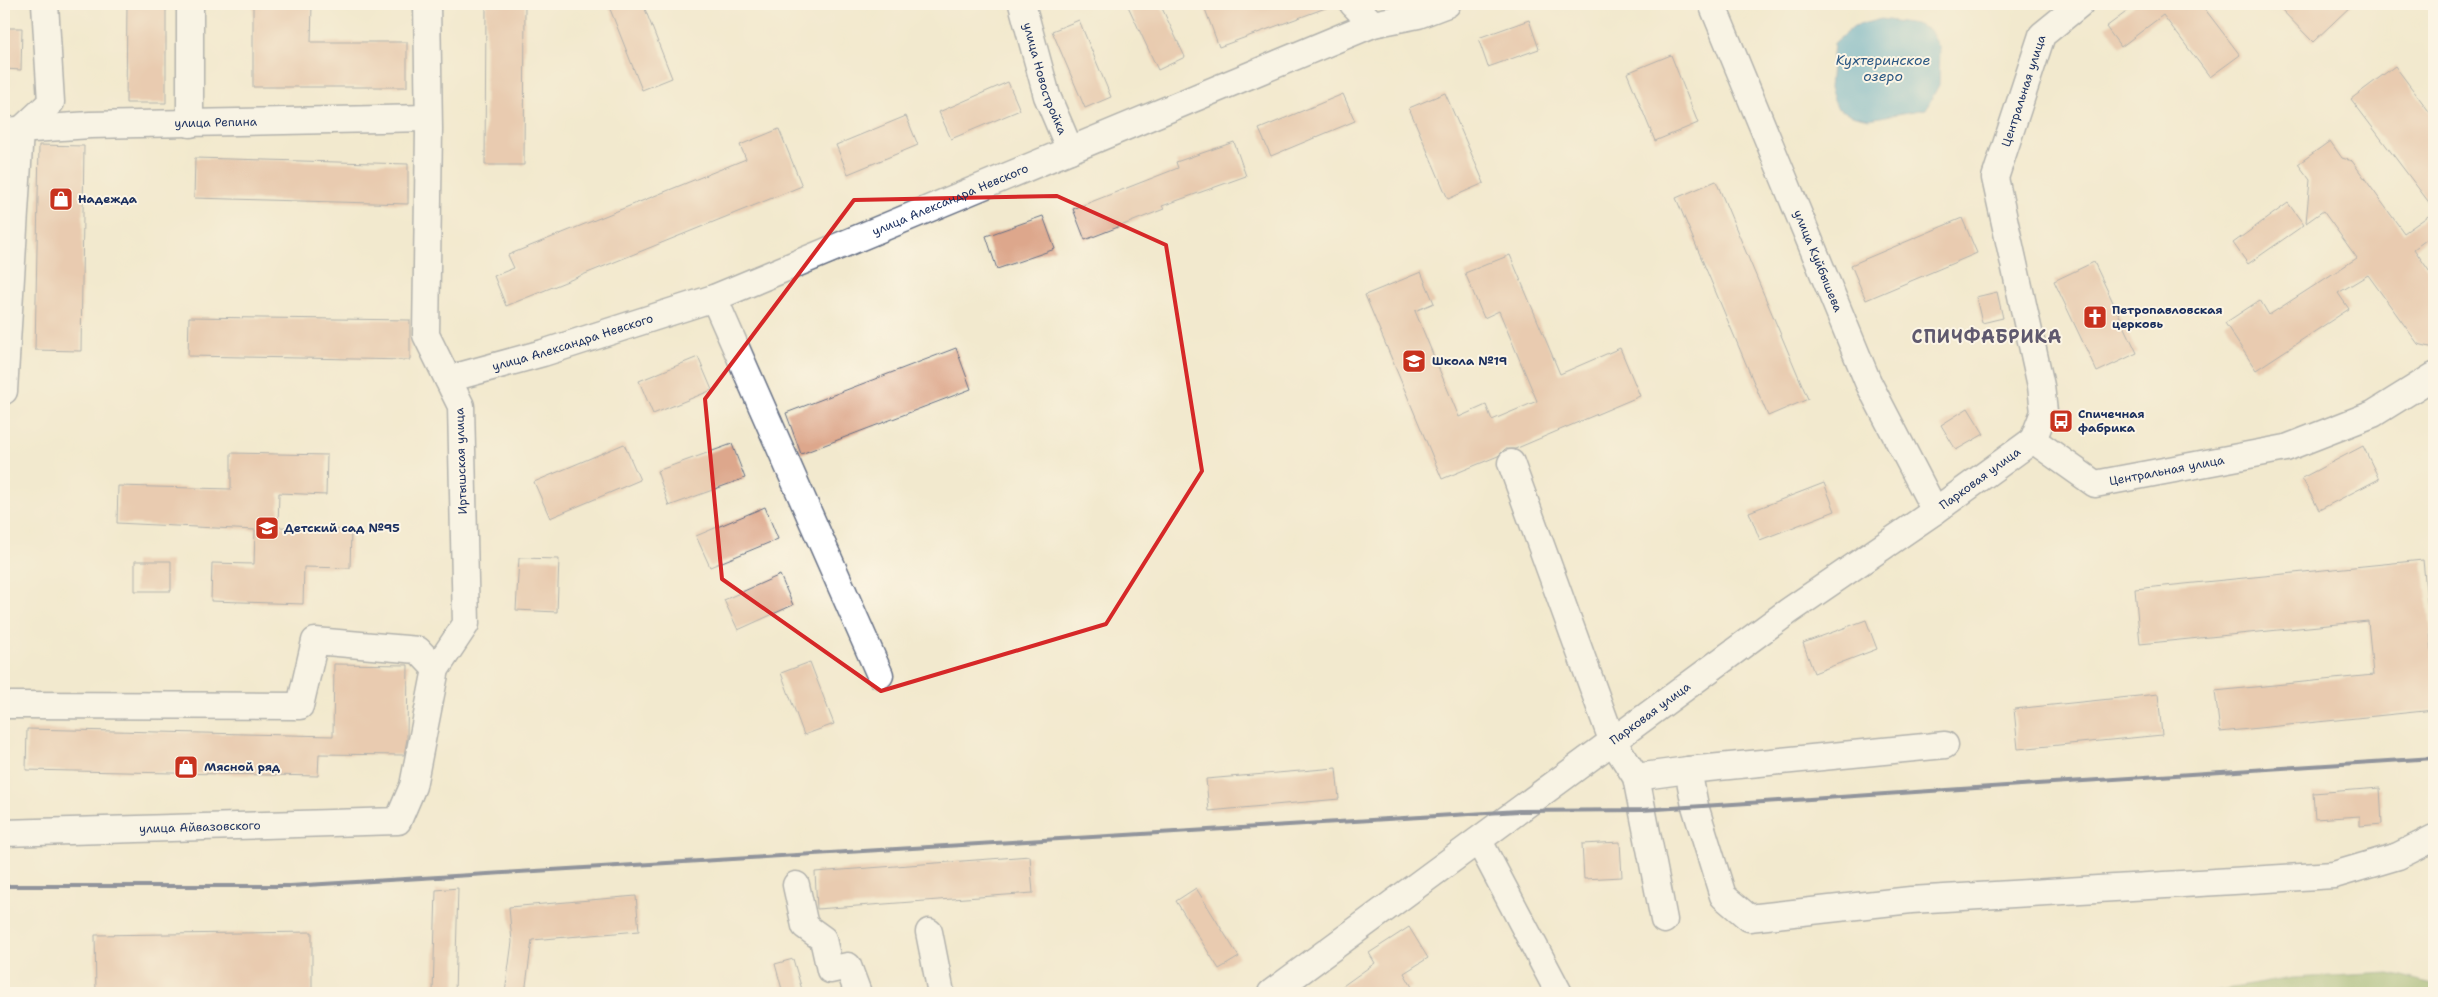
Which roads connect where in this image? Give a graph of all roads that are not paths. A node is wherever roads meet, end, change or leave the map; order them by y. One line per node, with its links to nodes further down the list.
1 (45, 4): 12 (street)
2 (190, 4): 11 (street)
3 (427, 4): 10 (street, Иртышская улица)
4 (1022, 4): 13 (street, улица Новостройка)
5 (1352, 4): 9 (street)
6 (1447, 4): 9 (street, улица Александра Невского)
7 (1712, 4): 20 (street, улица Куйбышева)
8 (2080, 4): 18 (street, Центральная улица)
9 (1373, 24): 13 (street, улица Александра Невского)
10 (428, 118): 11 (street, улица Репина); 16 (street, Иртышская улица)
11 (190, 124): 12 (street, улица Репина)
12 (12, 131): 17 (street)
13 (1070, 150): 14 (street, улица Александра Невского)
14 (714, 298): 16 (street, улица Александра Невского); 22 (street)
15 (2434, 376): 18 (street, Центральная улица)
16 (448, 379): 21 (street, Иртышская улица)
17 (4, 391)
18 (2033, 440): 20 (street, Парковая улица)
19 (1511, 463): 24 (street)
20 (1936, 511): 24 (street, Парковая улица)
21 (436, 668): 23 (street); 28 (street, Иртышская улица)
22 (880, 675)
23 (4, 705)
24 (1612, 740): 27 (street); 31 (street, Парковая улица)
25 (1945, 745): 26 (street)
26 (1688, 770): 27 (street); 30 (street)
27 (1636, 777): 33 (street)
28 (398, 822): 29 (street, улица Айвазовского)
29 (4, 833)
30 (2434, 838)
31 (1479, 841): 37 (street, Парковая улица); 38 (street)
32 (796, 885): 35 (street)
33 (1664, 920)
34 (929, 932): 36 (street)
35 (858, 993)
36 (940, 993)
37 (1271, 993)
38 (1558, 993)

